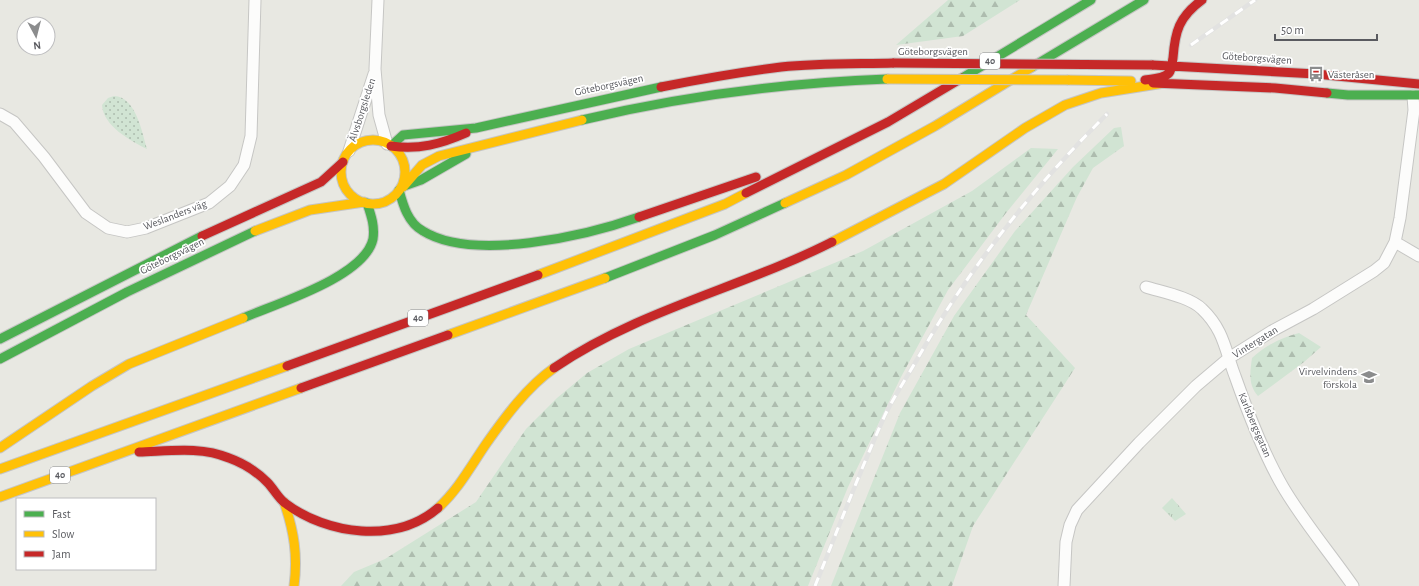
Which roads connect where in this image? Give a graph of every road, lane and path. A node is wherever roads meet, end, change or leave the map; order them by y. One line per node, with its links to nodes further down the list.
1 (255, 0): 12 (street, Weslanders väg)
2 (378, 0): 7 (street, Älvsborgsleden)
3 (1091, 0): 17 (main road, 40)
4 (1144, 0): 28 (main road, 40)
5 (1202, 0): 6 (main road)
6 (1172, 66): 8 (main road); 10 (main road, Göteborgsvägen); 13 (main road, Göteborgsvägen, bridge)
7 (375, 69): 14 (street, Älvsborgsleden); 16 (street, Älvsborgsleden)
8 (1135, 81): 9 (main road, Göteborgsvägen); 15 (main road, Göteborgsvägen, bridge)
9 (1164, 83): 11 (main road, Göteborgsvägen); 31 (main road)
10 (1419, 84)
11 (1416, 96): 21 (street, Vintergatan)
12 (0, 114)
13 (476, 128): 14 (main road, Göteborgsvägen); 14 (main road, Göteborgsvägen)
14 (389, 145): 16 (main road, Göteborgsvägen); 19 (main road)
15 (480, 145): 19 (main road, Göteborgsvägen); 19 (main road, Göteborgsvägen)
16 (348, 151): 18 (main road, Göteborgsvägen)
17 (830, 152): 19 (main road); 29 (main road, 40)
18 (343, 162): 20 (main road, Göteborgsvägen); 24 (main road, Göteborgsvägen)
19 (401, 188): 20 (main road, Göteborgsvägen)
20 (365, 203): 26 (main road, Göteborgsvägen); 27 (main road)
21 (1395, 242): 22 (street); 25 (street, Vintergatan)
22 (1419, 256)
23 (1146, 287): 25 (street, Karlsbergsgatan)
24 (0, 338)
25 (1229, 358): 33 (street, Vintergatan); 34 (street, Karlsbergsgatan)
26 (0, 359)
27 (0, 448)
28 (119, 453): 30 (main road, 40); 31 (main road)
29 (0, 469)
30 (0, 497)
31 (284, 502): 32 (main road)
32 (294, 586)
33 (1064, 586)
34 (1353, 586)

